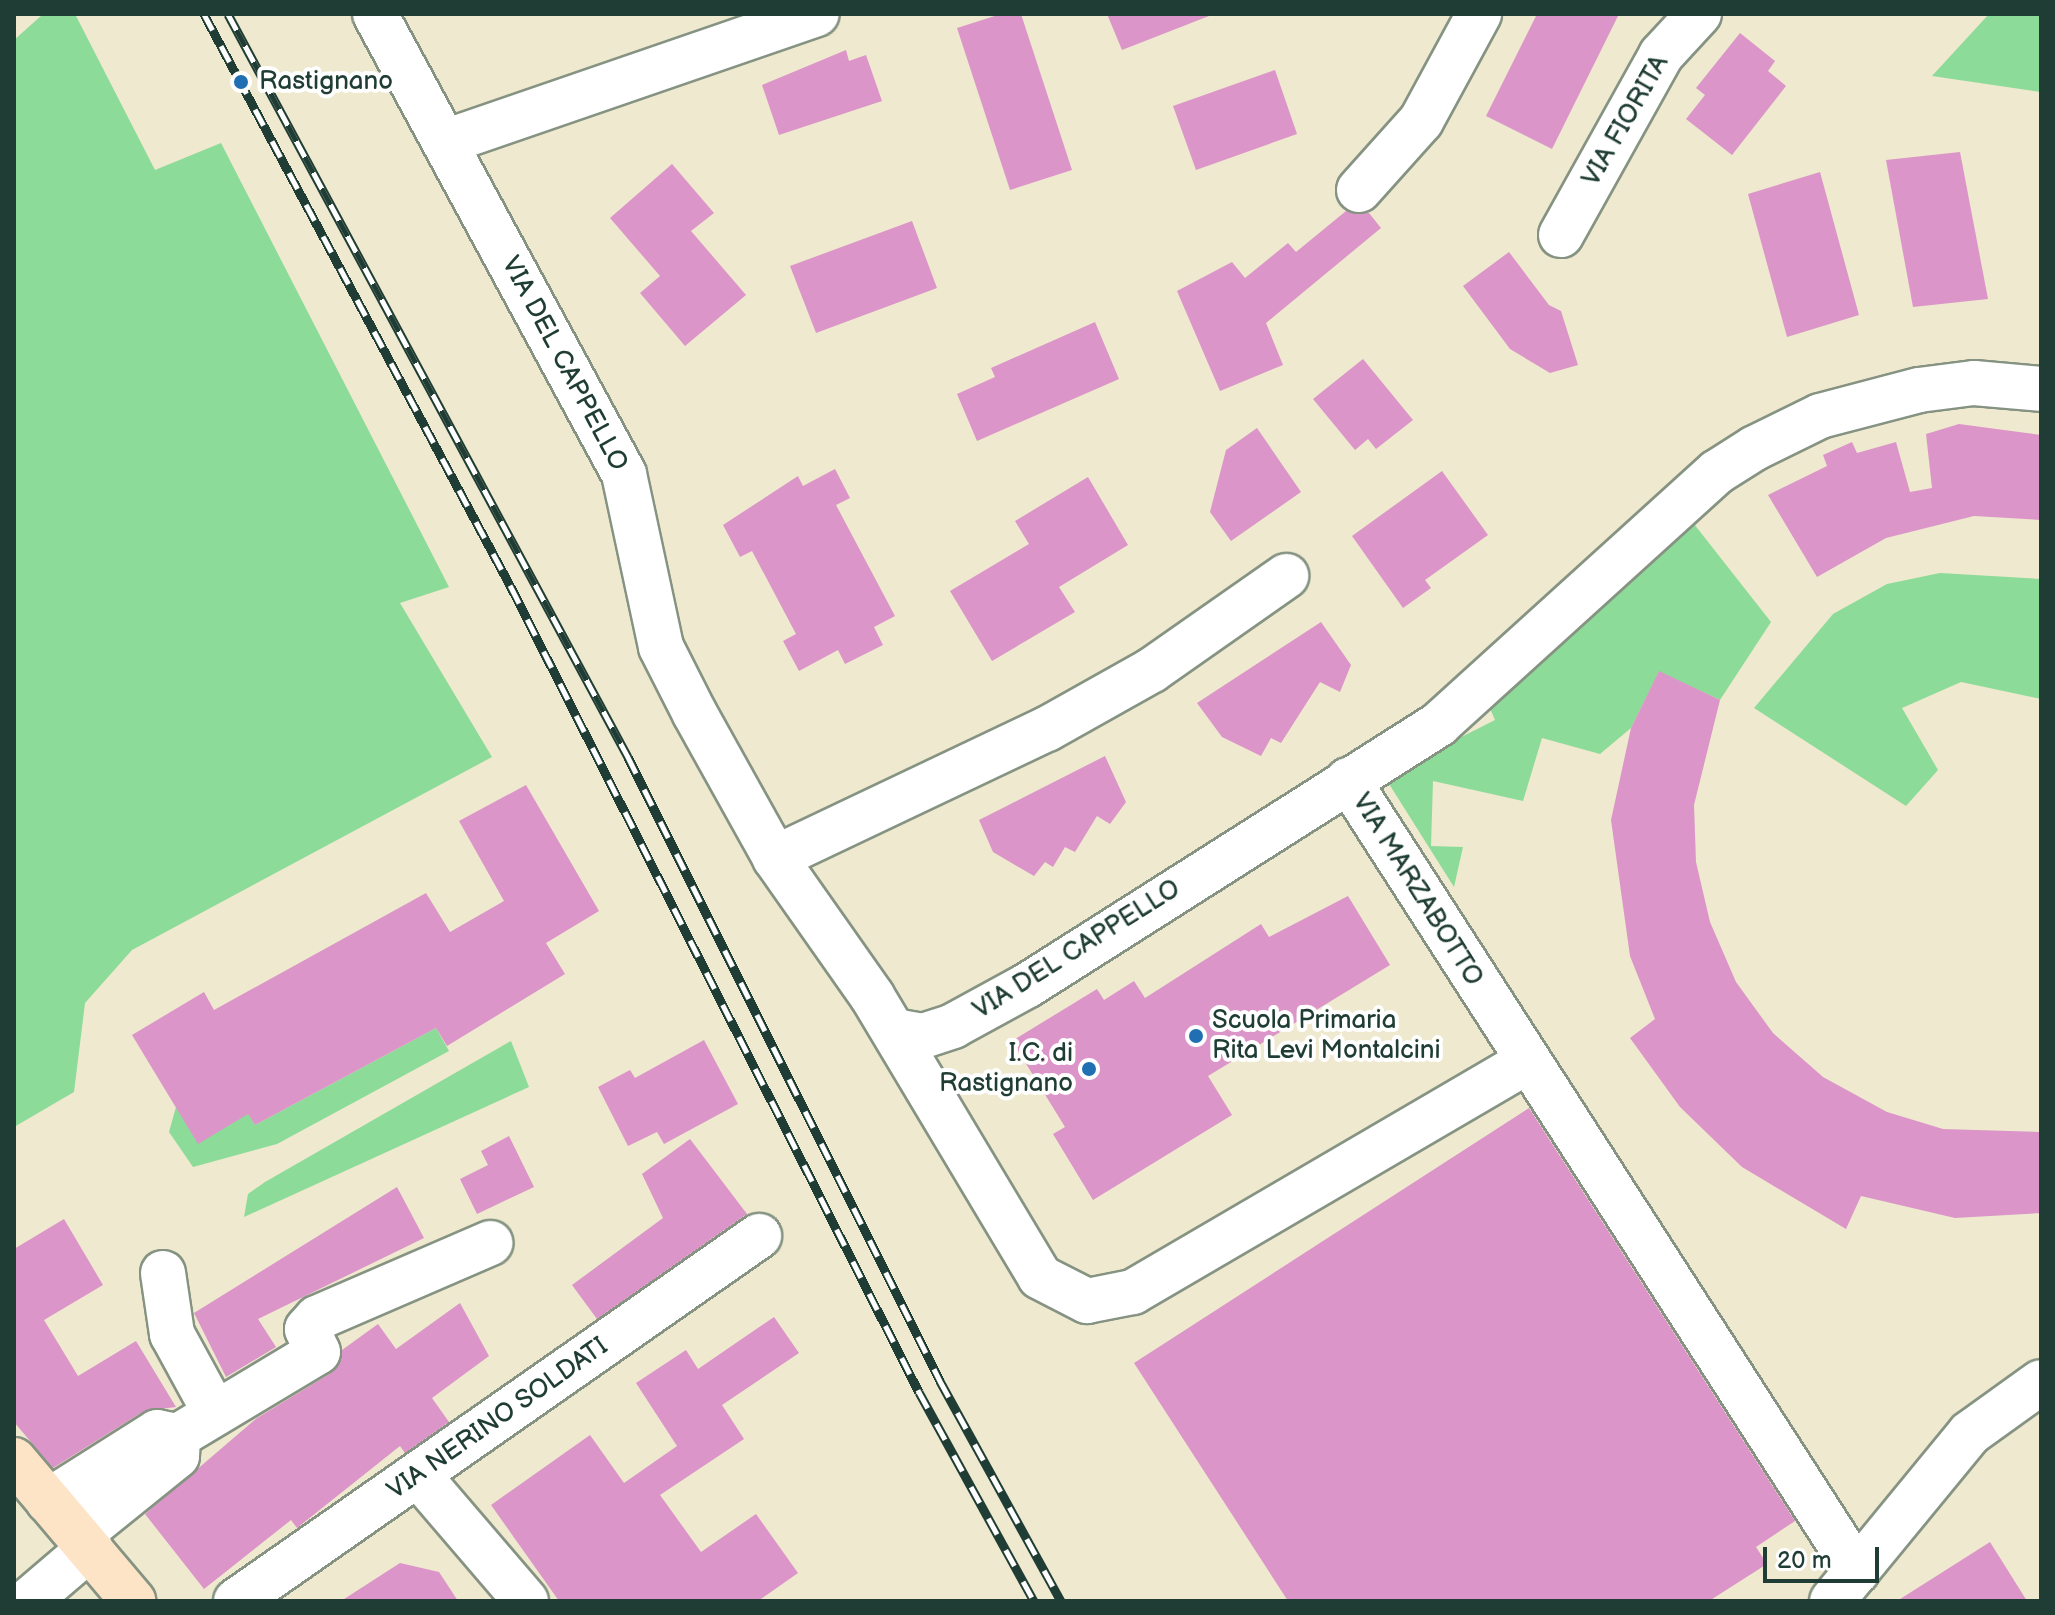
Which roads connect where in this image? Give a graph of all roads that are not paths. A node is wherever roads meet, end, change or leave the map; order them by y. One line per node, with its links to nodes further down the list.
1 (375, 14): 7 (street, VIA DEL CAPPELLO)
2 (817, 14): 7 (street)
3 (1479, 14): 8 (street)
4 (1678, 14): 6 (street)
5 (1699, 14): 6 (street, VIA FIORITA)
6 (1661, 55): 9 (street, VIA FIORITA)
7 (445, 142): 13 (street, VIA DEL CAPPELLO)
8 (1359, 190)
9 (1561, 235)
10 (2041, 389): 12 (street, VIA MARZABOTTO)
11 (1286, 576): 13 (street)
12 (1348, 780): 14 (street, VIA DEL CAPPELLO); 15 (street, VIA MARZABOTTO)
13 (775, 858): 14 (street, VIA DEL CAPPELLO)
14 (894, 1031): 15 (street)
15 (1527, 1062): 26 (street, VIA MARZABOTTO)
16 (759, 1236): 23 (street, VIA NERINO SOLDATI)
17 (490, 1243): 20 (street)
18 (163, 1273): 20 (street)
19 (2041, 1382): 26 (street, VIA MARZABOTTO)
20 (215, 1413): 21 (street)
21 (178, 1436): 24 (street); 25 (street)
22 (14, 1460): 24 (main road)
23 (418, 1475): 29 (street, VIA NERINO SOLDATI); 30 (street)
24 (48, 1501): 25 (main road)
25 (84, 1542): 27 (street); 28 (main road)
26 (1845, 1586)
27 (28, 1601)
28 (133, 1601)
29 (236, 1601)
30 (526, 1601)

